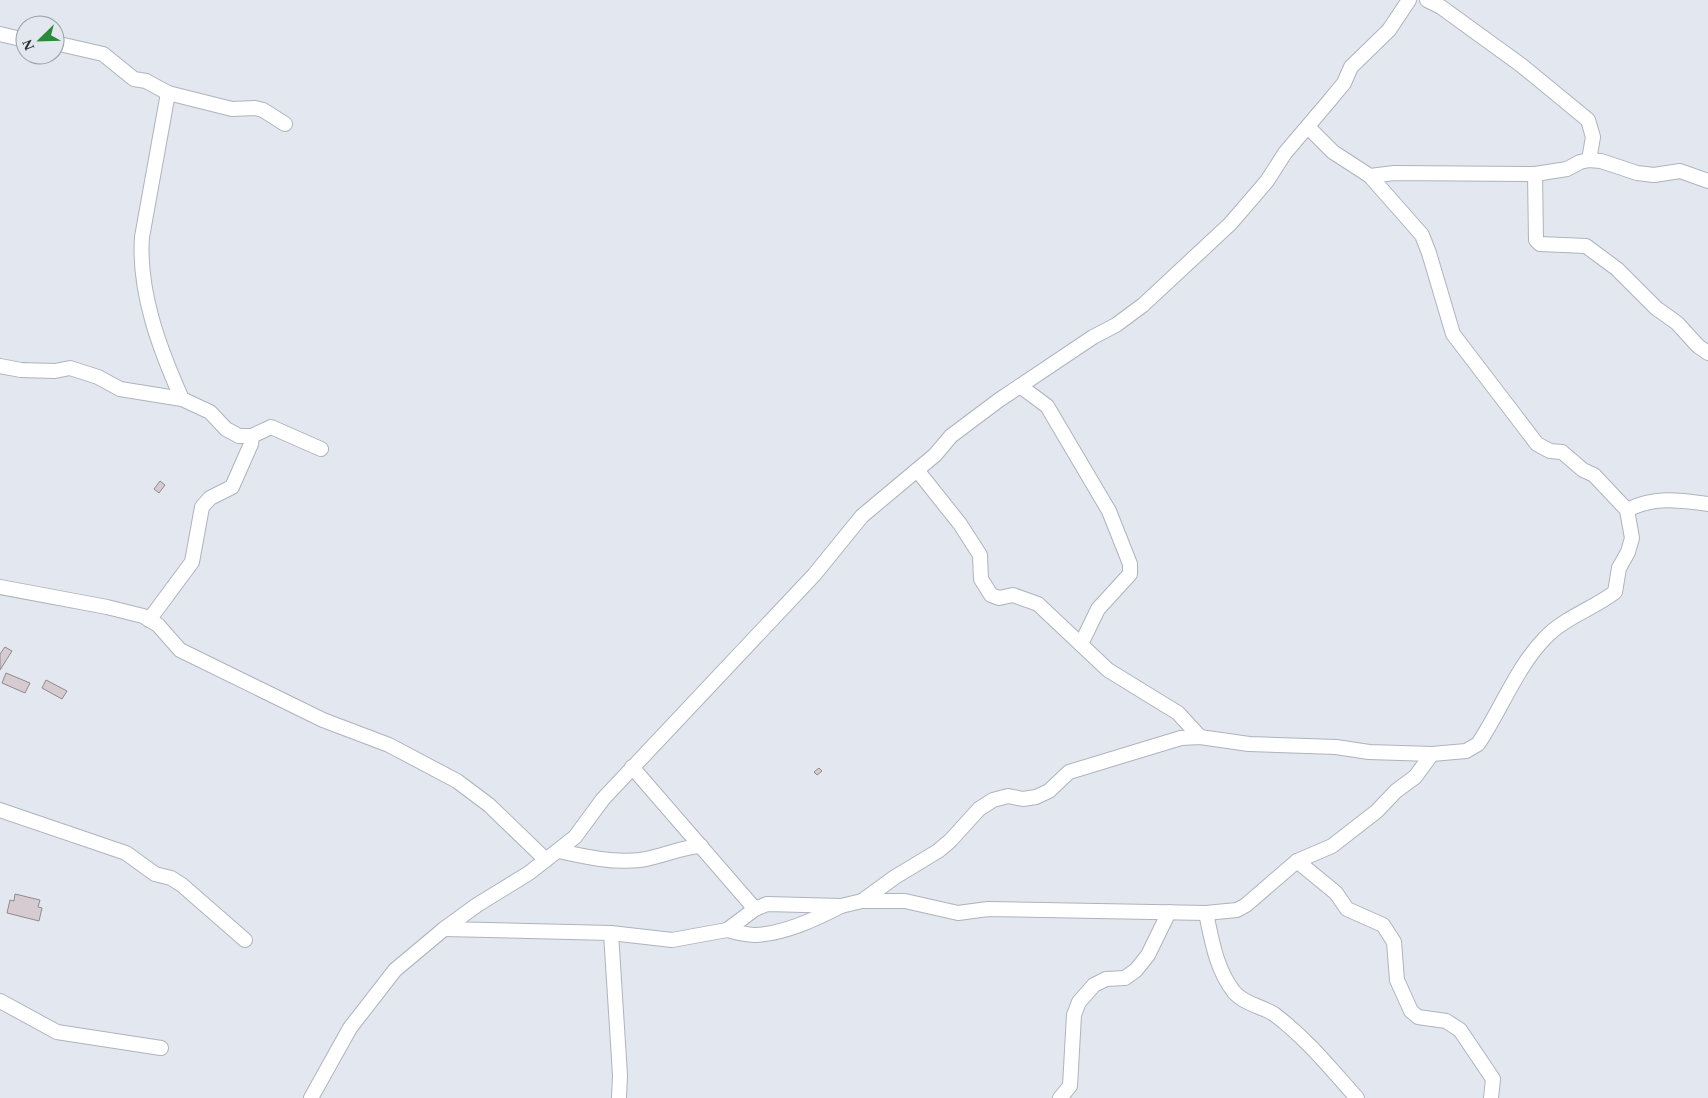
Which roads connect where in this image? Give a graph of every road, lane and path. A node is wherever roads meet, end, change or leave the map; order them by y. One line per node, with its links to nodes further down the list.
1 (1410, 0): 8 (street)
2 (1427, 0): 9 (street)
3 (0, 34): 4 (street)
4 (15, 38)
5 (65, 45): 6 (street)
6 (168, 93): 7 (street); 15 (street)
7 (285, 124)
8 (1308, 127): 11 (street); 16 (street)
9 (1590, 160): 10 (street); 12 (street)
10 (1535, 174): 11 (street); 13 (street)
11 (1370, 176): 23 (street)
12 (1708, 181)
13 (1708, 353)
14 (0, 366): 17 (street)
15 (172, 375): 17 (street); 18 (street)
16 (1020, 386): 21 (street); 26 (street)
17 (156, 394): 18 (street)
18 (182, 399): 19 (street)
19 (252, 436): 20 (street); 25 (street)
20 (321, 449)
21 (917, 470): 26 (street); 29 (street)
22 (1708, 504): 23 (street)
23 (1628, 510): 28 (street)
24 (0, 586): 25 (street)
25 (149, 620): 33 (street)
26 (1081, 644): 27 (street)
27 (1200, 737): 28 (street); 35 (street)
28 (1432, 754): 34 (street)
29 (632, 767): 31 (street); 32 (street)
30 (0, 810): 43 (street)
31 (701, 846): 32 (street); 37 (street)
32 (559, 851): 33 (street)
33 (546, 860): 40 (street)
34 (1297, 861): 39 (street); 50 (street)
35 (862, 901): 36 (street); 38 (street)
36 (841, 906): 37 (street); 41 (street)
37 (755, 909): 41 (street)
38 (1169, 912): 39 (street); 48 (street)
39 (1206, 913): 49 (street)
40 (444, 929): 42 (street); 46 (street)
41 (727, 930): 42 (street)
42 (612, 934): 47 (street)
43 (245, 940)
44 (0, 1001): 45 (street)
45 (161, 1048)
46 (311, 1098)
47 (619, 1098)
48 (1060, 1098)
49 (1357, 1098)
50 (1491, 1098)

